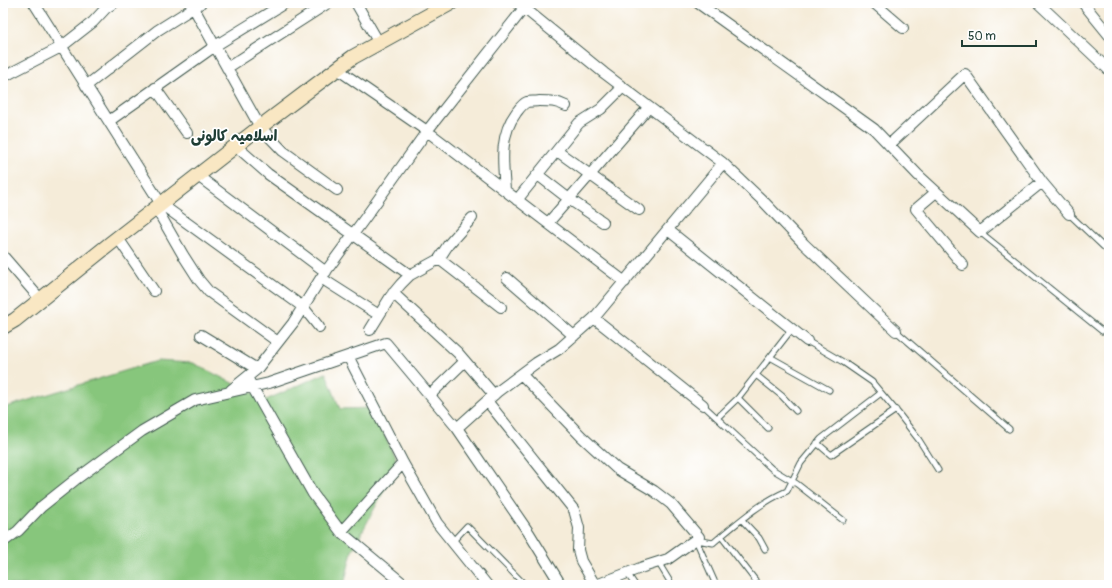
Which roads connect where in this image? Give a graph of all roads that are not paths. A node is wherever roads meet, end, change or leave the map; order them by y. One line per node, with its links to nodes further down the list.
1 (34, 3): 17 (street)
2 (114, 3): 17 (street)
3 (285, 3): 18 (street)
4 (328, 3): 19 (street)
5 (356, 3): 16 (street)
6 (451, 3): 13 (street)
7 (698, 3): 32 (street)
8 (874, 3): 14 (street)
9 (1038, 3): 21 (street)
10 (195, 4): 18 (street); 23 (street)
11 (521, 5): 25 (street); 30 (street)
12 (1088, 5): 15 (street)
13 (436, 7): 16 (street)
14 (903, 28)
15 (1109, 34)
16 (379, 43): 20 (street)
17 (61, 46): 22 (street); 23 (street)
18 (215, 46): 19 (street); 24 (street)
19 (227, 68): 29 (street)
20 (337, 69): 29 (street); 30 (street)
21 (1109, 70)
22 (3, 77)
23 (86, 86): 28 (street)
24 (155, 88): 28 (street); 31 (street)
25 (623, 88): 27 (street); 34 (street)
26 (566, 106): 41 (street)
27 (649, 107): 35 (street); 37 (street)
28 (109, 121): 45 (street)
29 (260, 127): 33 (street); 40 (street)
30 (427, 131): 41 (street); 53 (street)
31 (187, 133)
32 (889, 145): 39 (street); 42 (street)
33 (236, 146): 38 (street); 53 (street)
34 (557, 151): 36 (street); 37 (street)
35 (723, 163): 51 (street); 74 (street)
36 (538, 174): 43 (street); 44 (street)
37 (590, 174): 43 (street); 46 (street)
38 (198, 176): 45 (street); 59 (street)
39 (1042, 182): 47 (street); 52 (street)
40 (337, 190)
41 (504, 190): 44 (street)
42 (936, 192): 52 (street); 58 (street)
43 (569, 199): 49 (street); 50 (street)
44 (517, 200): 50 (street)
45 (158, 206): 54 (street); 66 (street); 79 (street)
46 (639, 210)
47 (1069, 214): 55 (lane)
48 (472, 218): 57 (street)
49 (603, 222)
50 (548, 223): 62 (street)
51 (668, 230): 62 (street); 72 (street)
52 (980, 232): 75 (lane)
53 (354, 234): 59 (street); 60 (street)
54 (118, 238): 63 (street); 65 (street)
55 (1109, 252)
56 (3, 256): 65 (street)
57 (438, 259): 60 (street); 67 (street)
58 (963, 265)
59 (323, 275): 66 (street); 68 (street)
60 (410, 275): 64 (street)
61 (507, 278): 77 (street)
62 (625, 282): 69 (street)
63 (154, 291)
64 (393, 293): 68 (street); 82 (street)
65 (41, 300): 70 (street)
66 (303, 307): 71 (street); 79 (street)
67 (501, 307)
68 (379, 315): 73 (street)
69 (594, 318): 77 (street); 94 (street)
70 (3, 327)
71 (319, 327)
72 (792, 329): 78 (street); 81 (lane)
73 (370, 330)
74 (896, 331): 100 (lane)
75 (1102, 331)
76 (201, 335): 83 (street)
77 (574, 336): 84 (street)
78 (807, 341): 90 (lane)
79 (278, 342): 83 (street)
80 (348, 356): 87 (street); 91 (street); 102 (street)
81 (770, 357): 85 (lane); 88 (lane)
82 (465, 361): 91 (street); 92 (street)
83 (257, 369): 86 (street)
84 (521, 374): 92 (street); 109 (street)
85 (756, 375): 93 (lane); 96 (lane)
86 (247, 377): 87 (street); 89 (street)
87 (253, 387): 89 (street); 107 (street)
88 (829, 390)
89 (229, 392): 110 (street)
90 (881, 393): 95 (lane); 101 (lane)
91 (430, 396): 98 (street)
92 (490, 398): 98 (street); 121 (street)
93 (738, 398): 97 (lane); 99 (lane)
94 (703, 405): 97 (lane)
95 (896, 410): 101 (lane); 103 (lane)
96 (796, 411)
97 (717, 418): 104 (lane)
98 (457, 428): 120 (street)
99 (768, 428)
100 (1009, 429)
101 (817, 443): 104 (lane)
102 (403, 463): 107 (street); 111 (street)
103 (938, 470)
104 (792, 481): 105 (lane); 106 (lane)
105 (742, 520): 108 (lane); 112 (lane)
106 (843, 520)
107 (341, 532): 116 (street)
108 (721, 536): 109 (lane); 115 (lane)
109 (696, 540): 113 (street); 124 (lane)
110 (3, 542)
111 (452, 542): 118 (street); 119 (lane)
112 (765, 549)
113 (658, 562): 114 (street); 123 (lane)
114 (627, 573): 121 (street); 122 (lane)
115 (755, 580)
116 (394, 581): 117 (street)
117 (406, 585)
118 (487, 585)
119 (525, 585)
120 (561, 585)
121 (598, 585)
122 (635, 585)
123 (672, 585)
124 (716, 585)

